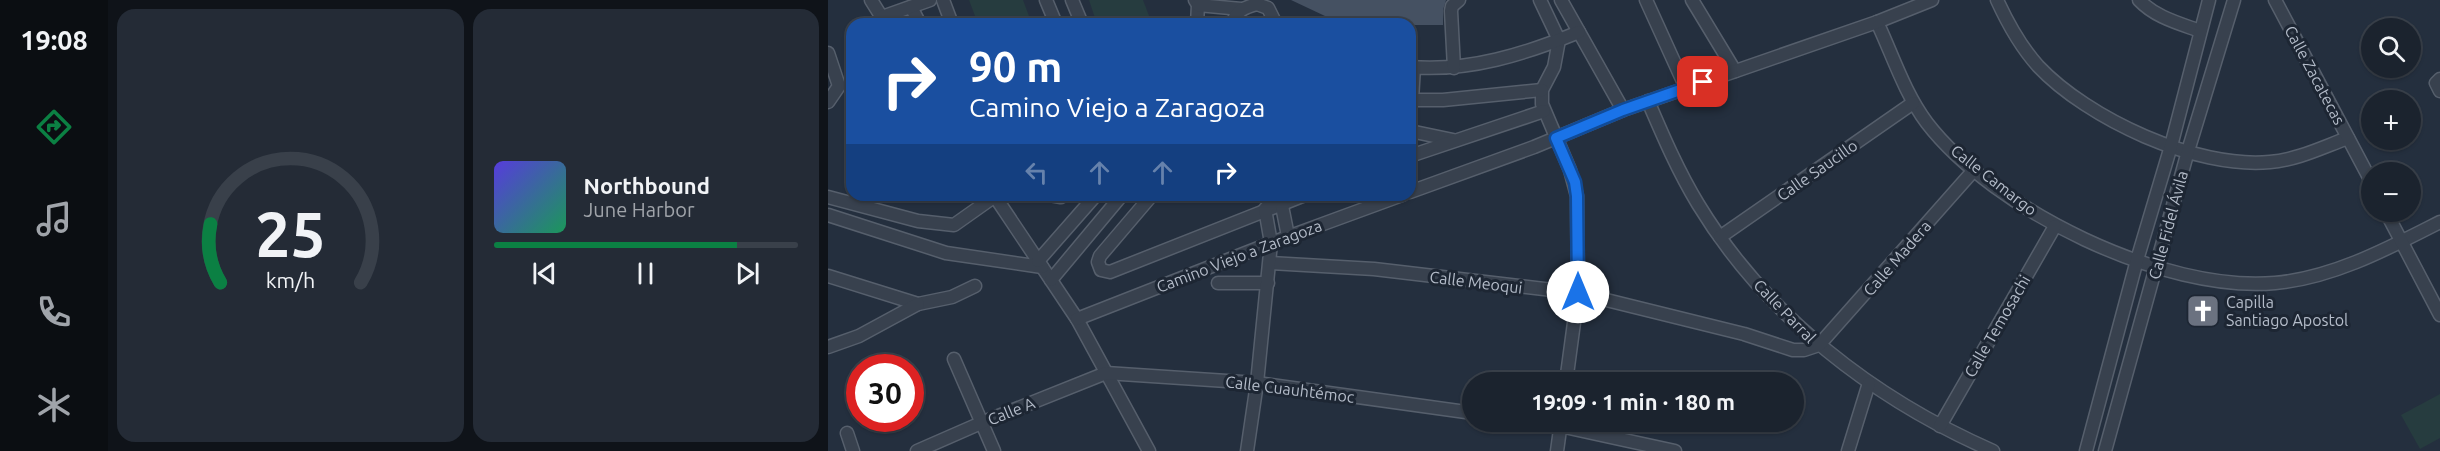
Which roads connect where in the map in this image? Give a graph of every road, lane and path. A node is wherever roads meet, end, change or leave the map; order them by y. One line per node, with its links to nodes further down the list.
1 (871, 0): 20 (street)
2 (930, 0): 18 (street)
3 (943, 0): 23 (street)
4 (1046, 0): 24 (street)
5 (1072, 0): 25 (street)
6 (1459, 0): 35 (street)
7 (1540, 0): 32 (street)
8 (1561, 0): 31 (street)
9 (1646, 0): 37 (street)
10 (1692, 0): 36 (street)
11 (1932, 0): 29 (street)
12 (1997, 0): 49 (street)
13 (2139, 0): 30 (street)
14 (2209, 0): 30 (street, Calle Fidel Ávila)
15 (2234, 0): 50 (street, Calle Fidel Ávila)
16 (2275, 0): 47 (street, Calle Zacatecas)
17 (1196, 3): 19 (street); 26 (street)
18 (911, 7): 21 (street); 22 (street)
19 (1242, 9): 27 (street); 28 (street)
20 (882, 18)
21 (890, 18)
22 (917, 18)
23 (950, 18)
24 (1054, 18)
25 (1080, 18)
26 (1197, 18)
27 (1234, 18)
28 (1273, 18)
29 (1877, 22): 36 (street); 42 (street, Calle Camargo)
30 (2200, 30): 49 (street, Calle Fidel Ávila)
31 (1579, 32): 32 (street); 43 (street)
32 (1559, 40): 35 (street); 38 (street)
33 (828, 53): 41 (street)
34 (1416, 67): 35 (street)
35 (1454, 68)
36 (1735, 71): 37 (street)
37 (1686, 88): 40 (street)
38 (1542, 90): 39 (street); 44 (street)
39 (1416, 100)
40 (1648, 101): 43 (street); 70 (street, Calle Parral)
41 (828, 102)
42 (1913, 103): 53 (street, Calle Camargo); 70 (street, Calle Saucillo)
43 (1623, 110): 46 (street)
44 (1544, 111): 46 (street); 48 (street)
45 (1416, 132): 48 (street)
46 (1556, 138): 54 (street); 82 (street)
47 (2349, 138): 50 (street); 52 (street, Calle Zacatecas)
48 (1454, 140): 51 (street)
49 (2171, 146): 50 (street); 73 (street, Calle Fidel Ávila)
50 (2188, 151): 76 (street, Calle Fidel Ávila)
51 (1416, 154)
52 (2361, 162)
53 (1974, 170): 68 (street, Calle Camargo); 86 (street, Calle Madera)
54 (1416, 190)
55 (828, 197): 56 (street)
56 (988, 201)
57 (998, 201): 75 (street)
58 (1091, 201): 75 (street)
59 (1117, 201): 78 (street)
60 (1147, 201): 64 (street)
61 (1276, 201): 64 (street)
62 (1281, 201): 69 (street)
63 (1385, 201): 69 (street, Camino Viejo a Zaragoza)
64 (1265, 209): 72 (street)
65 (828, 215): 75 (street)
66 (2391, 222): 71 (street)
67 (2440, 222): 71 (street)
68 (2055, 226): 73 (street, Calle Camargo); 95 (street, Calle Temosachi)
69 (1288, 236): 72 (street, Camino Viejo a Zaragoza)
70 (1720, 237): 86 (street, Calle Parral)
71 (2401, 242): 76 (street); 84 (street)
72 (1271, 243): 74 (street); 85 (street, Camino Viejo a Zaragoza)
73 (2137, 260): 76 (street, Calle Camargo); 109 (street, Calle Fidel Ávila)
74 (1270, 263): 80 (street); 82 (street, Calle Meoqui)
75 (1040, 264): 78 (street)
76 (2157, 267): 110 (street, Calle Fidel Ávila)
77 (828, 276): 83 (street)
78 (1051, 280): 85 (street)
79 (1218, 283): 80 (street)
80 (1268, 283): 91 (street)
81 (975, 286): 83 (street)
82 (1578, 292): 86 (street, Calle Meoqui); 89 (street)
83 (918, 304): 87 (street)
84 (2440, 315)
85 (1077, 319): 90 (street)
86 (1819, 345): 92 (street, Calle Parral)
87 (828, 347)
88 (954, 359): 94 (street)
89 (1567, 372)
90 (1106, 373): 91 (street, Calle Cuauhtémoc); 94 (street, Calle A); 103 (street)
91 (1257, 382): 93 (street, Calle Cuauhtémoc); 104 (street)
92 (1869, 383): 95 (street, Calle Parral); 107 (street)
93 (1462, 411)
94 (981, 423): 101 (street, Calle A); 102 (street)
95 (1940, 426): 99 (street, Calle Parral)
96 (1560, 432): 105 (street)
97 (1595, 432): 106 (street)
98 (847, 433): 100 (street)
99 (1969, 446): 108 (street, Calle Parral)
100 (853, 451)
101 (917, 451)
102 (994, 451)
103 (1149, 451)
104 (1247, 451)
105 (1557, 451)
106 (1675, 451)
107 (1848, 451)
108 (1994, 451)
109 (2086, 451)
110 (2105, 451)

